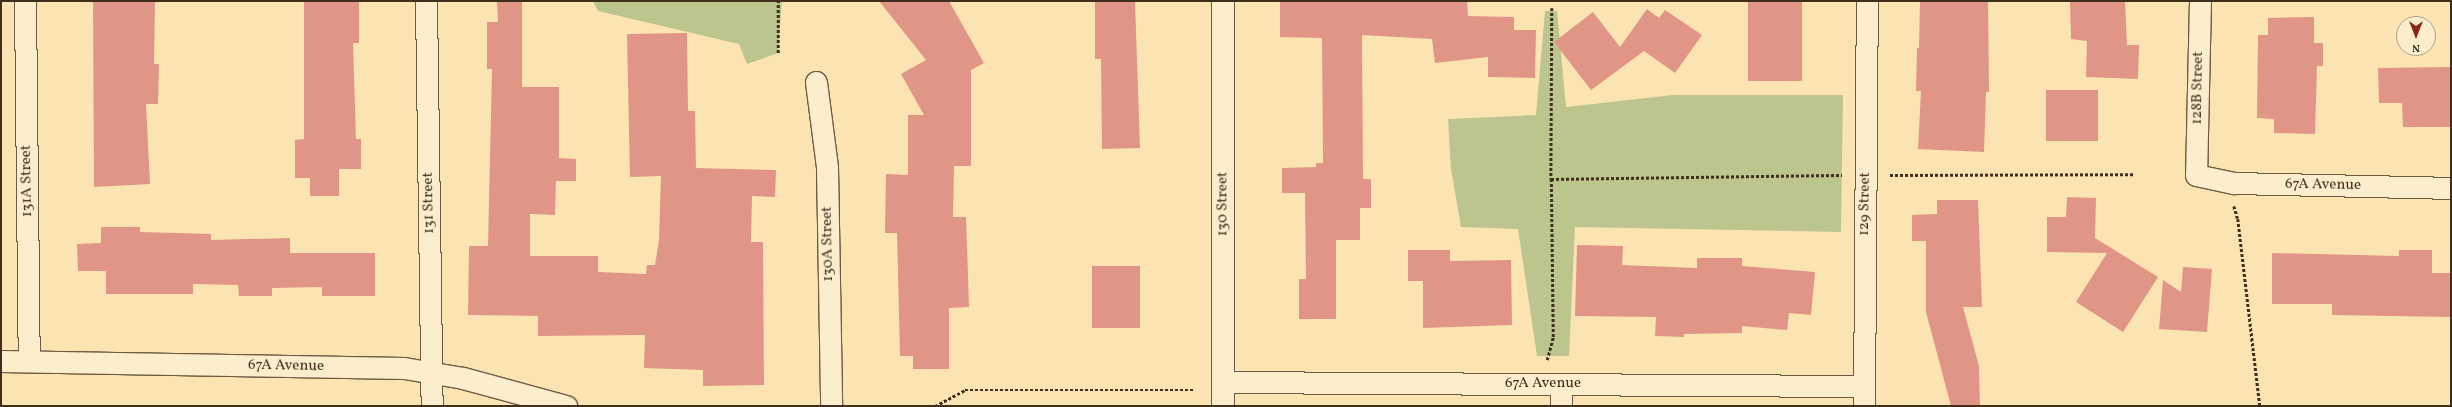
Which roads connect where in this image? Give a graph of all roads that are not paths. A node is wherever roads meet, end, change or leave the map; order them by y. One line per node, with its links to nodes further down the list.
1 (25, 1): 10 (street, 131A Street)
2 (426, 1): 11 (street, 131 Street)
3 (1223, 1): 12 (street, 130 Street)
4 (1867, 1): 14 (street, 129 Street)
5 (2200, 1): 7 (street, 128B Street)
6 (816, 82): 17 (street, 130A Street)
7 (2196, 175): 8 (street, 67A Avenue)
8 (2451, 188)
9 (1, 361): 10 (street, 67A Avenue)
10 (29, 361): 11 (street, 67A Avenue)
11 (432, 372): 15 (street, 131 Street); 16 (street, 67A Avenue)
12 (1222, 382): 13 (street, 67A Avenue); 18 (street, 130 Street)
13 (1561, 384): 14 (street, 67A Avenue); 19 (street)
14 (1864, 396)
15 (432, 406)
16 (566, 406)
17 (831, 406)
18 (1223, 406)
19 (1561, 406)

